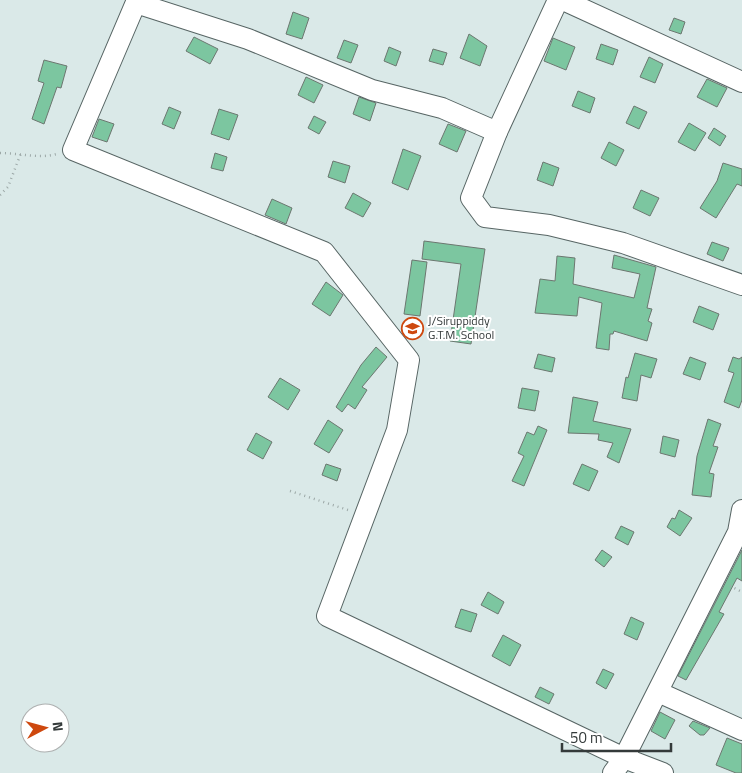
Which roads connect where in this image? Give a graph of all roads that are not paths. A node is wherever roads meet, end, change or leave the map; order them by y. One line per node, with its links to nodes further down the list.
1 (558, 0): 5 (street)
2 (563, 0): 4 (street)
3 (137, 2): 5 (street); 10 (street)
4 (742, 82)
5 (497, 132): 6 (street)
6 (742, 285)
7 (742, 510): 8 (street)
8 (658, 692): 9 (street); 10 (street)
9 (742, 730)
10 (618, 765): 11 (street)
11 (663, 773)

